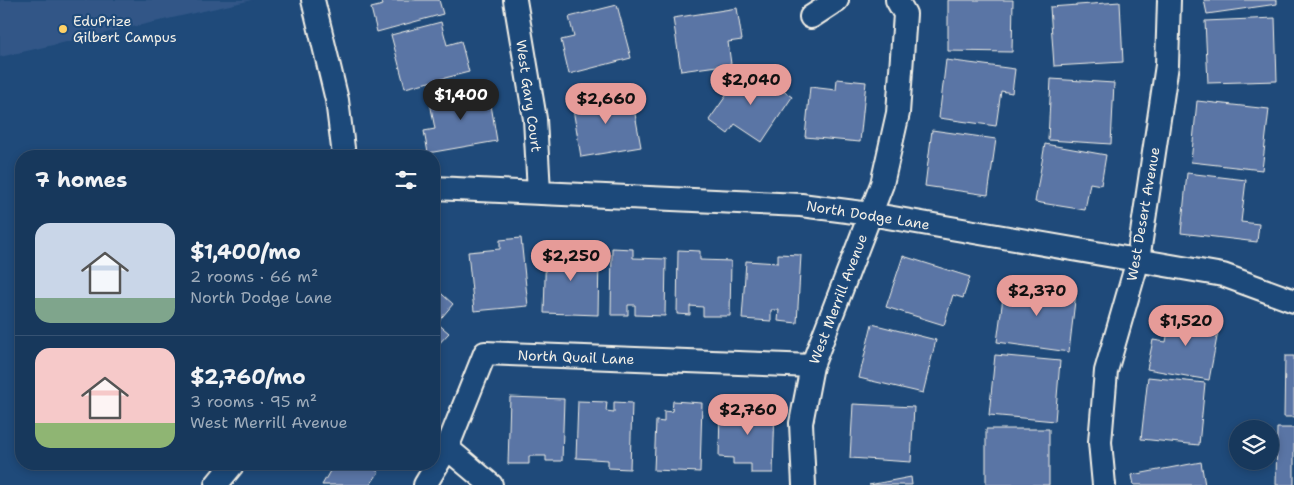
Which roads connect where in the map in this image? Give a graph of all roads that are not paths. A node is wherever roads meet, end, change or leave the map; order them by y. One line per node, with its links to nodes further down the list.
1 (313, 0): 7 (street)
2 (515, 0): 9 (street, West Gary Court)
3 (837, 0): 6 (street)
4 (897, 0): 10 (street, West Merrill Avenue)
5 (1169, 0): 11 (street, West Desert Avenue)
6 (811, 17)
7 (343, 150)
8 (440, 188): 9 (street, North Dodge Lane)
9 (539, 192): 10 (street, North Dodge Lane)
10 (870, 214): 11 (street, North Dodge Lane); 13 (street, West Merrill Avenue)
11 (1138, 260): 12 (street, North Dodge Lane); 22 (street, West Desert Avenue)
12 (1294, 301)
13 (812, 366): 14 (street, North Quail Lane); 21 (street, West Merrill Avenue)
14 (447, 448): 15 (street, North Quail Lane); 20 (street)
15 (440, 460)
16 (228, 470): 18 (street)
17 (434, 470): 19 (street, North Quail Lane)
18 (216, 485)
19 (425, 485)
20 (491, 485)
21 (804, 485)
22 (1104, 485)

